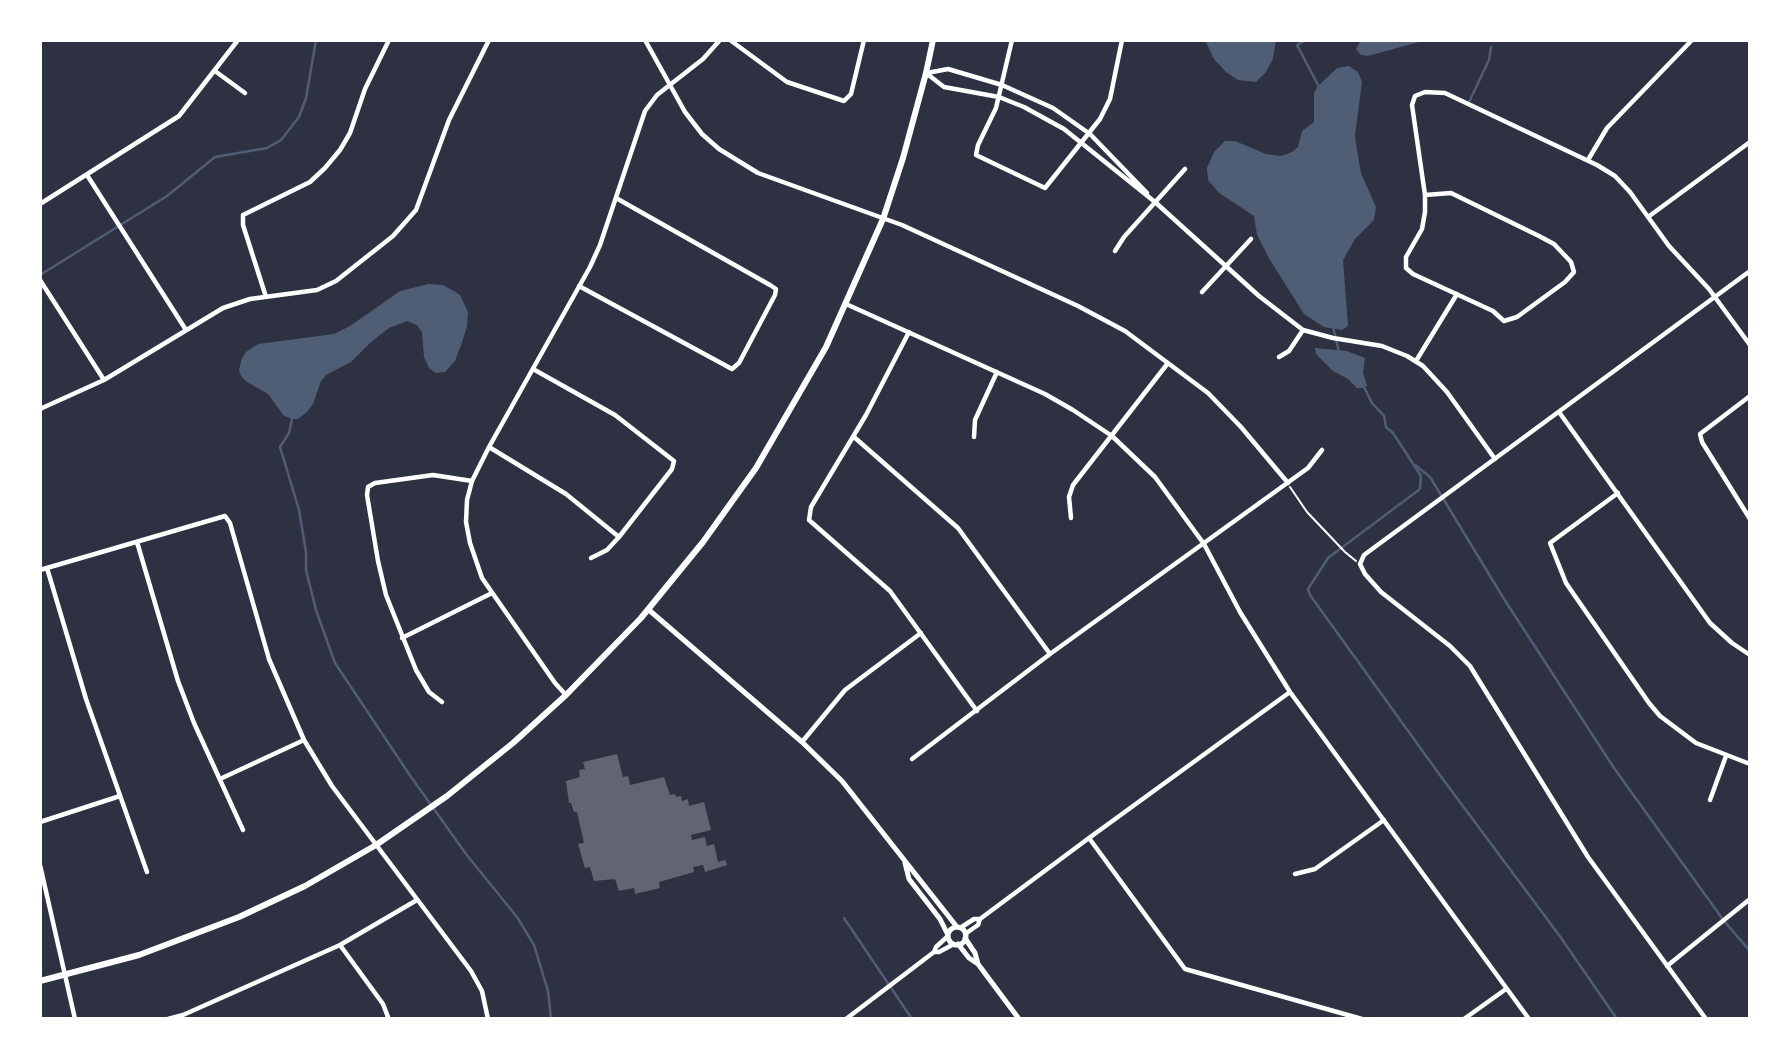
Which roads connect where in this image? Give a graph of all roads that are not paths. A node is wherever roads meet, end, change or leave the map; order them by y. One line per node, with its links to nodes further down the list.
1 (238, 40): 12 (street)
2 (389, 40): 38 (street)
3 (489, 40): 38 (street)
4 (645, 40): 14 (street)
5 (720, 40): 14 (street)
6 (730, 40): 7 (street)
7 (864, 40)
8 (933, 40): 13 (main road)
9 (1012, 40): 15 (street)
10 (1122, 40): 18 (street)
11 (1692, 40): 21 (street)
12 (215, 71): 16 (street); 23 (street)
13 (926, 74): 15 (street); 17 (street); 29 (main road)
14 (670, 84): 25 (street); 29 (street)
15 (1002, 85): 17 (street); 18 (street)
16 (245, 93)
17 (1000, 94): 20 (street); 20 (street)
18 (1090, 134): 20 (street); 26 (street)
19 (1750, 142): 28 (street)
20 (1082, 144): 26 (street)
21 (1588, 160): 24 (street); 28 (street)
22 (1185, 169): 26 (street)
23 (87, 175): 27 (street); 41 (street)
24 (1426, 195): 37 (street); 37 (street)
25 (616, 198): 35 (street); 35 (street)
26 (1156, 202): 31 (street); 32 (street)
27 (40, 204)
28 (1648, 217): 39 (street)
29 (883, 219): 40 (main road); 47 (street)
30 (1251, 239): 32 (street)
31 (1115, 251)
32 (1227, 266): 36 (street); 42 (street)
33 (1750, 271): 39 (street)
34 (40, 280): 50 (street)
35 (579, 286): 48 (street)
36 (1202, 292)
37 (1457, 294): 46 (street)
38 (266, 297): 41 (street)
39 (1715, 298): 44 (street); 53 (street)
40 (846, 303): 43 (street); 72 (main road)
41 (186, 330): 50 (street)
42 (1303, 330): 45 (street); 46 (street)
43 (909, 331): 49 (street); 55 (street)
44 (1750, 345)
45 (1279, 357)
46 (1416, 361): 59 (street)
47 (1168, 363): 54 (street); 61 (street)
48 (533, 369): 57 (street); 65 (street)
49 (997, 372): 54 (street); 56 (street)
50 (104, 380): 52 (street)
51 (1750, 396): 64 (street)
52 (40, 409)
53 (1559, 412): 59 (street); 62 (street)
54 (1112, 436): 63 (street); 67 (street)
55 (854, 437): 73 (street); 75 (street)
56 (974, 437)
57 (489, 447): 60 (street); 65 (street)
58 (1322, 450): 61 (street)
59 (1495, 459): 108 (street)
60 (472, 481): 71 (street); 74 (street)
61 (1288, 483): 67 (street)
62 (1618, 493): 76 (street); 83 (street)
63 (1071, 517)
64 (1750, 519)
65 (619, 537): 68 (street)
66 (137, 542): 69 (street); 81 (street); 86 (street)
67 (1204, 544): 75 (street); 77 (street)
68 (591, 558)
69 (47, 568): 70 (street); 87 (street)
70 (40, 570)
71 (492, 593): 74 (street); 78 (street)
72 (649, 610): 78 (main road); 82 (street)
73 (921, 634): 80 (street); 82 (street)
74 (402, 638): 79 (street)
75 (1050, 654): 80 (street)
76 (1750, 655)
77 (1290, 692): 89 (street); 92 (street)
78 (566, 695): 93 (main road)
79 (442, 702)
80 (977, 711): 84 (street)
81 (304, 740): 86 (street); 93 (street)
82 (802, 741): 94 (street)
83 (1726, 756): 85 (street); 88 (street)
84 (912, 759)
85 (1750, 764)
86 (220, 779): 91 (street)
87 (120, 796): 90 (street); 96 (street)
88 (1710, 800)
89 (1384, 820): 97 (street); 111 (street)
90 (40, 822)
91 (243, 830)
92 (1089, 838): 100 (street); 119 (street)
93 (376, 845): 99 (street); 109 (main road)
94 (905, 863): 101 (street); 102 (street)
95 (40, 865): 109 (street)
96 (147, 872)
97 (1295, 874)
98 (1750, 899): 108 (street)
99 (417, 900): 105 (street); 116 (street)
100 (980, 919): 101 (street); 103 (street)
101 (958, 927): 102 (street); 103 (street)
102 (948, 936): 104 (street); 106 (street)
103 (965, 936): 104 (street); 107 (street)
104 (956, 944): 106 (street); 107 (street)
105 (340, 945): 112 (street); 113 (street)
106 (934, 952): 117 (street)
107 (978, 964): 118 (street)
108 (1667, 966): 122 (street)
109 (65, 976): 110 (main road); 114 (street)
110 (40, 981)
111 (1506, 989): 120 (street); 121 (street)
112 (184, 1017): 115 (street)
113 (387, 1018)
114 (75, 1019)
115 (168, 1019)
116 (488, 1019)
117 (846, 1019)
118 (1019, 1019)
119 (1362, 1019)
120 (1464, 1019)
121 (1529, 1019)
122 (1706, 1019)

